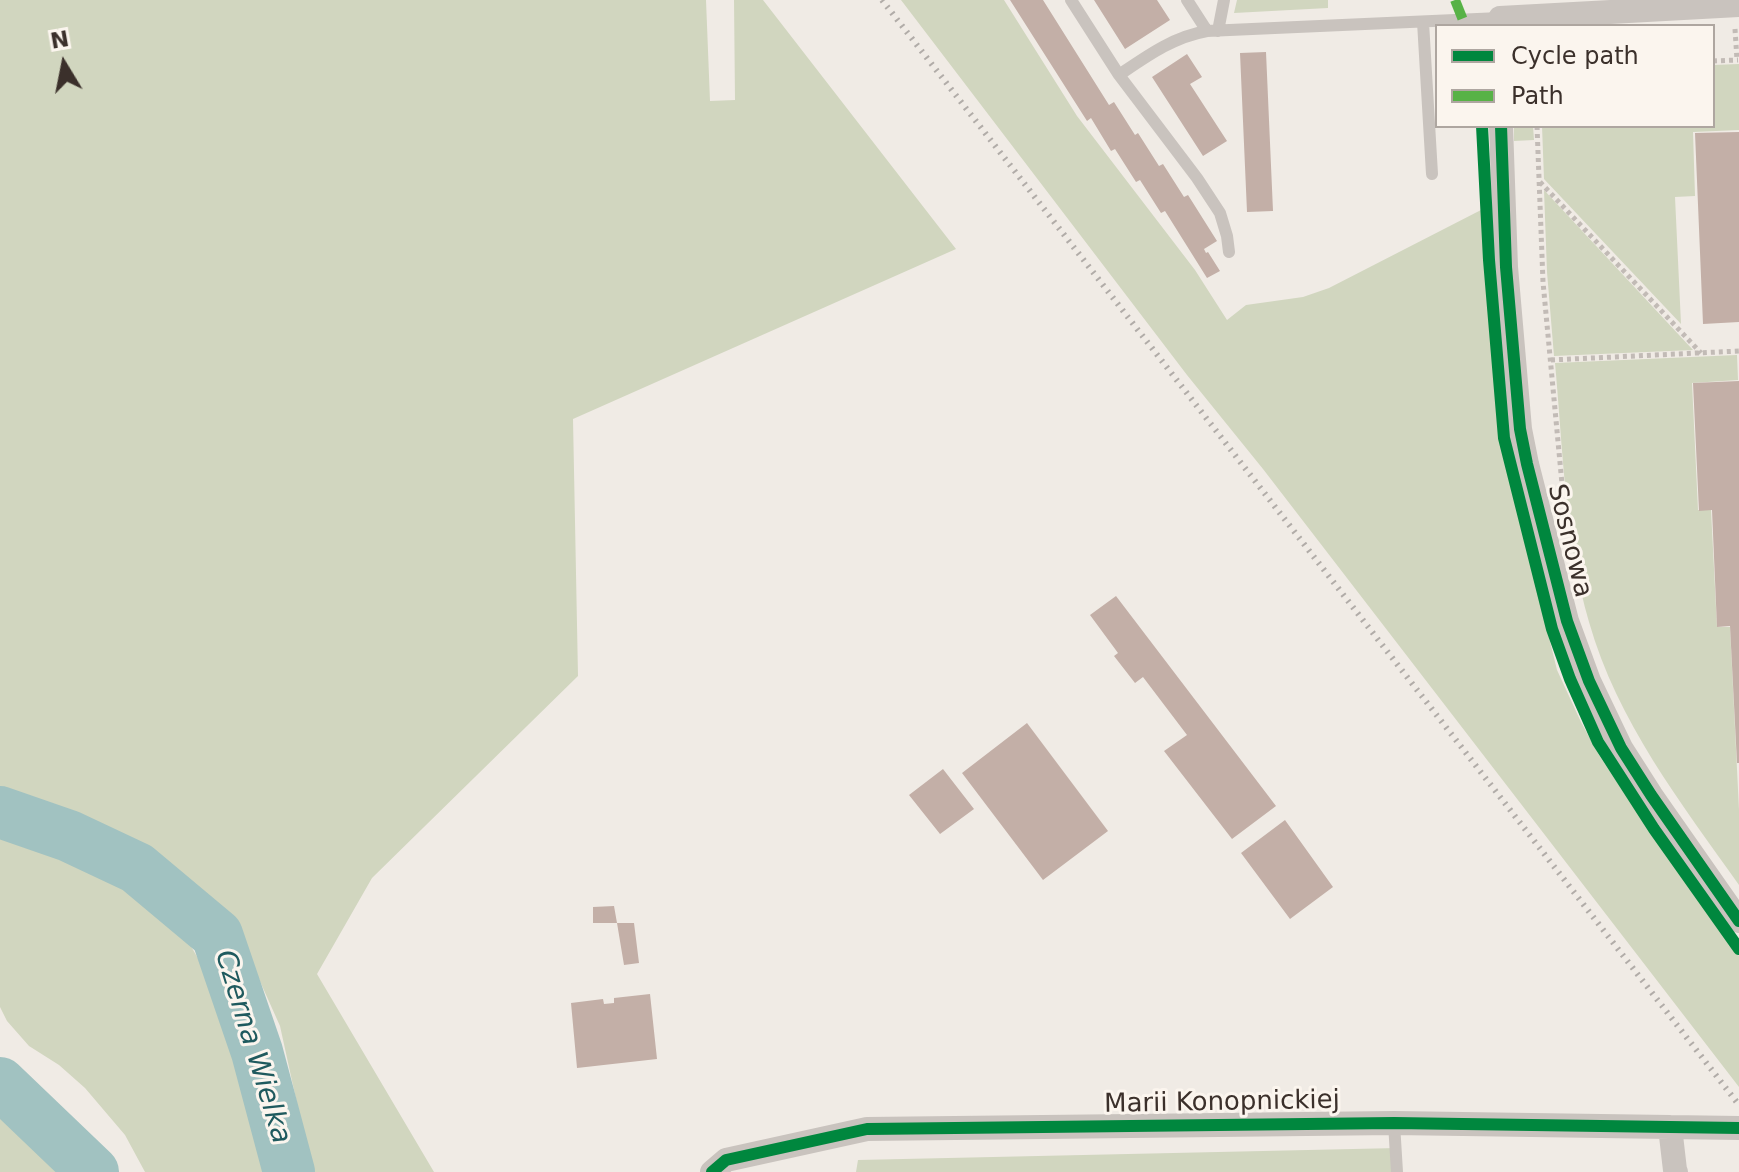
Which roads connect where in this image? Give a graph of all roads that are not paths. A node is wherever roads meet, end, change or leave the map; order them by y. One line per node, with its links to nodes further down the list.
1 (1071, 0): 8 (lane)
2 (1187, 0): 7 (lane)
3 (1224, 0): 7 (lane)
4 (1739, 5): 5 (street)
5 (1500, 15): 6 (lane)
6 (1423, 22): 7 (lane); 10 (lane)
7 (1212, 31): 8 (lane)
8 (1119, 75): 11 (lane)
9 (1501, 128): 12 (street, Sosnowa)
10 (1432, 174)
11 (1229, 252)
12 (1739, 921)
13 (1394, 1123): 14 (street, Marii Konopnickiej); 16 (street, Marii Konopnickiej); 17 (lane)
14 (1670, 1127): 15 (street, Marii Konopnickiej); 18 (street)
15 (1739, 1128)
16 (712, 1172)
17 (1397, 1172)
18 (1676, 1172)

